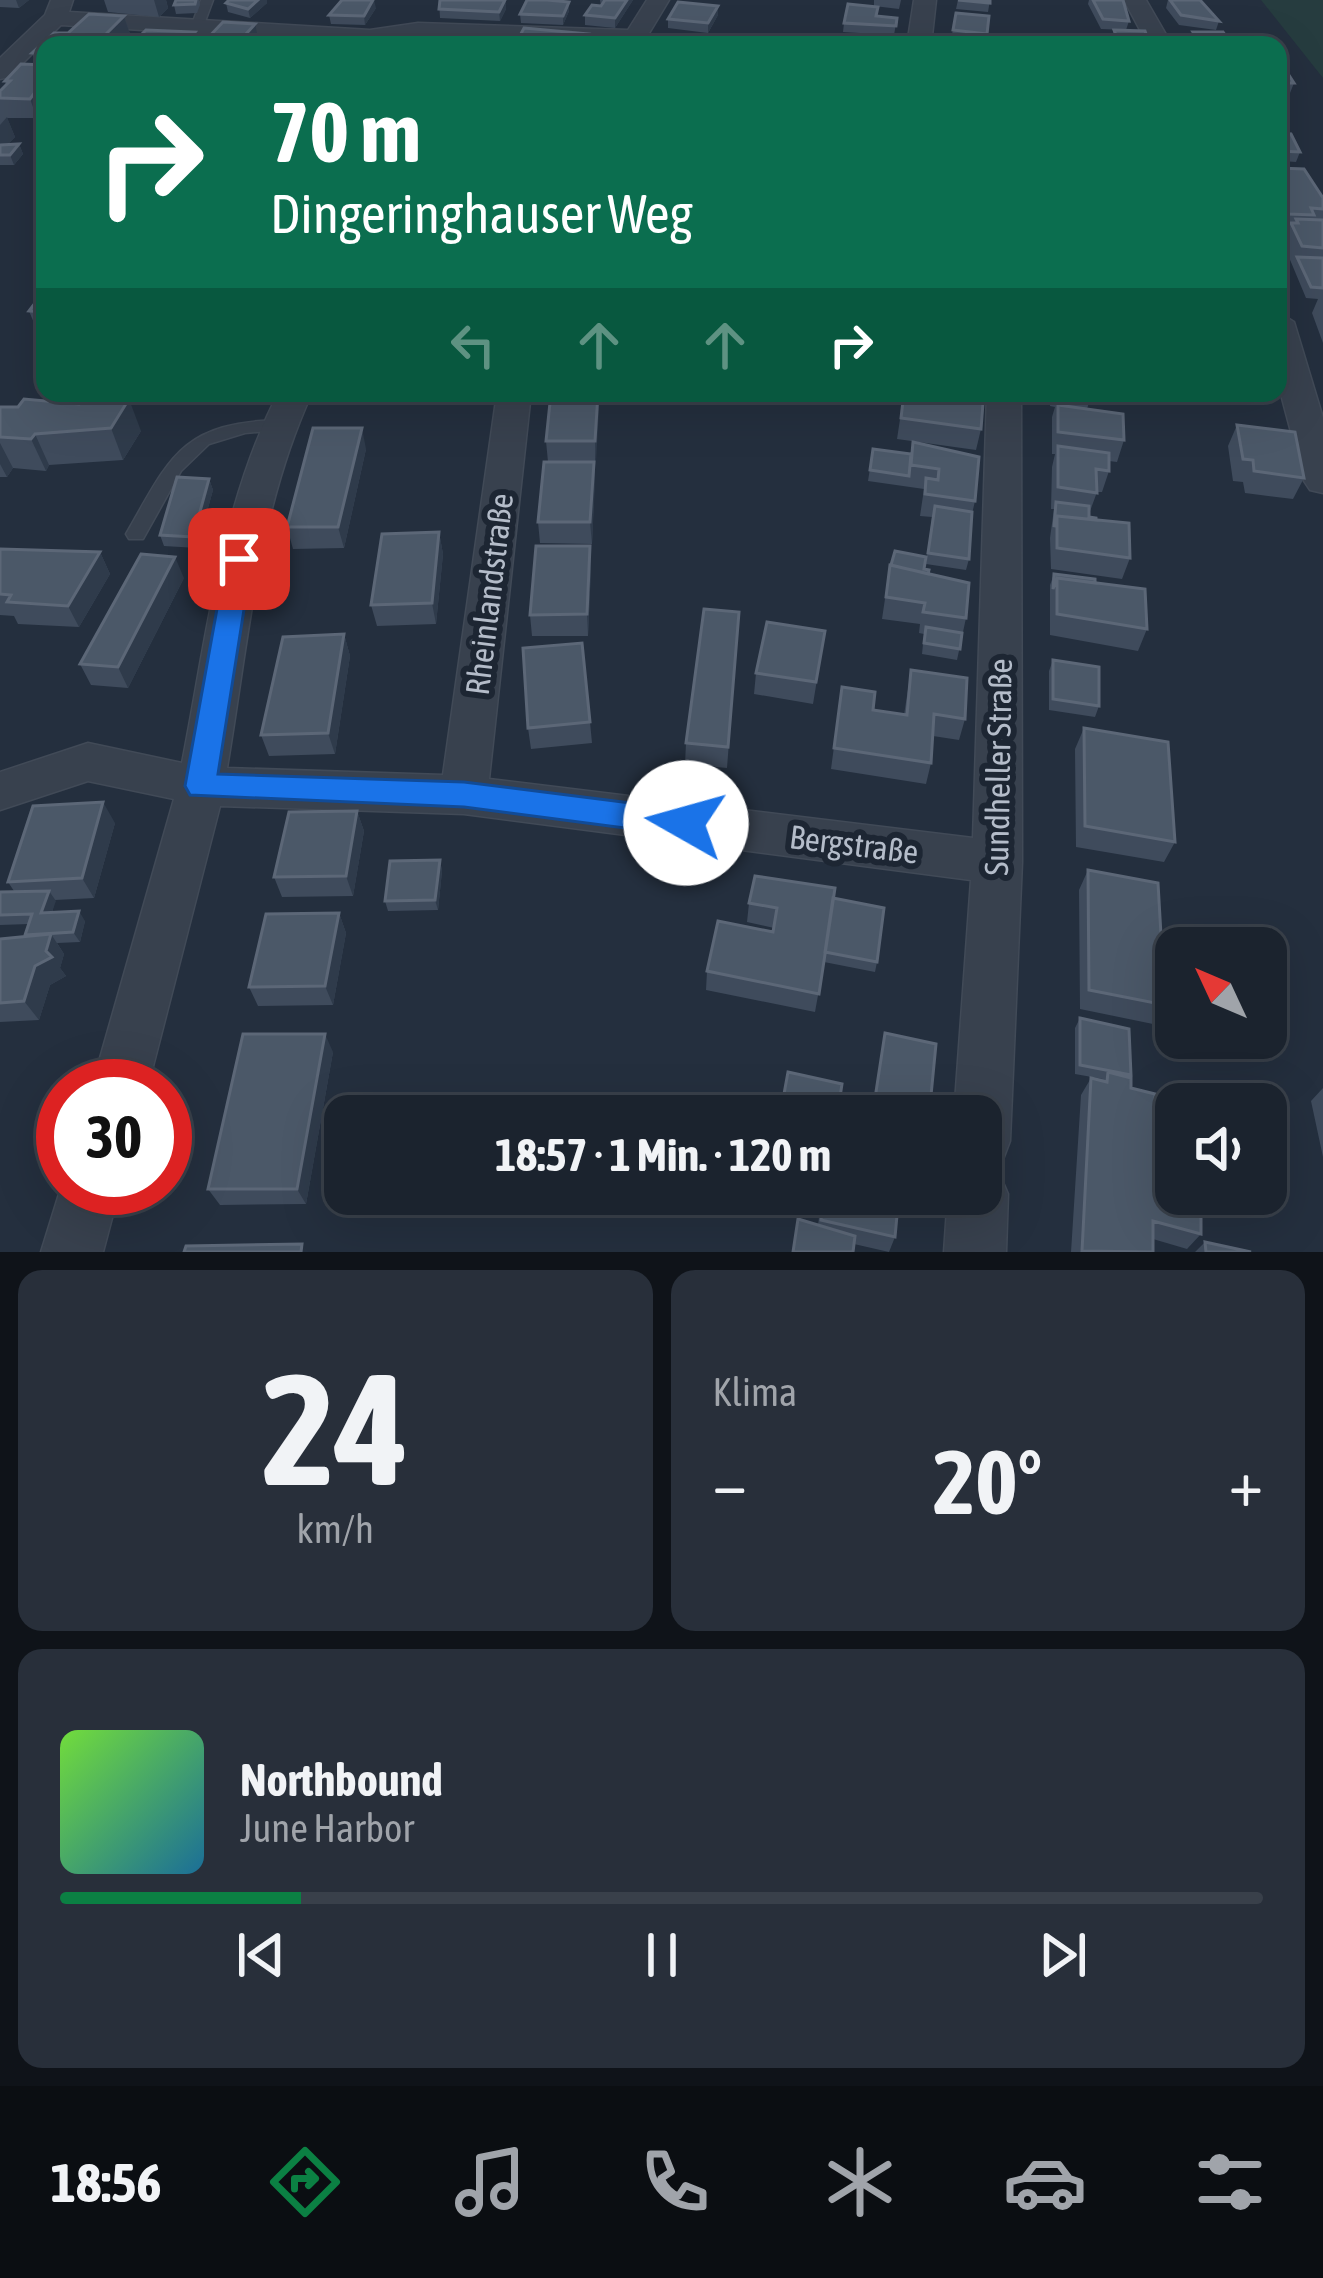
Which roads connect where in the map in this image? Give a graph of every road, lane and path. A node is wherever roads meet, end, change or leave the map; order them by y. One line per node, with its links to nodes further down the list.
1 (207, 0): 7 (lane)
2 (428, 0): 9 (street)
3 (658, 0): 10 (street)
4 (925, 0): 11 (street)
5 (1135, 0): 12 (street)
6 (58, 9): 7 (street); 13 (street)
7 (197, 26): 8 (street)
8 (260, 36)
9 (417, 36)
10 (635, 36)
11 (920, 36)
12 (1155, 36)
13 (0, 72)
14 (1287, 354): 18 (street)
15 (513, 402): 22 (street, Rheinlandstraße)
16 (1004, 402): 23 (street, Sundheller Straße)
17 (285, 410): 19 (lane); 20 (street)
18 (1323, 482)
19 (136, 534)
20 (201, 786): 21 (street, Bergstraße); 22 (street, Bergstraße); 24 (street)
21 (0, 791)
22 (464, 795): 23 (street, Bergstraße)
23 (997, 862): 25 (street, Sundheller Straße)
24 (127, 1059)
25 (984, 1095)
26 (83, 1215): 28 (street)
27 (977, 1215): 29 (street)
28 (72, 1252)
29 (975, 1252)

